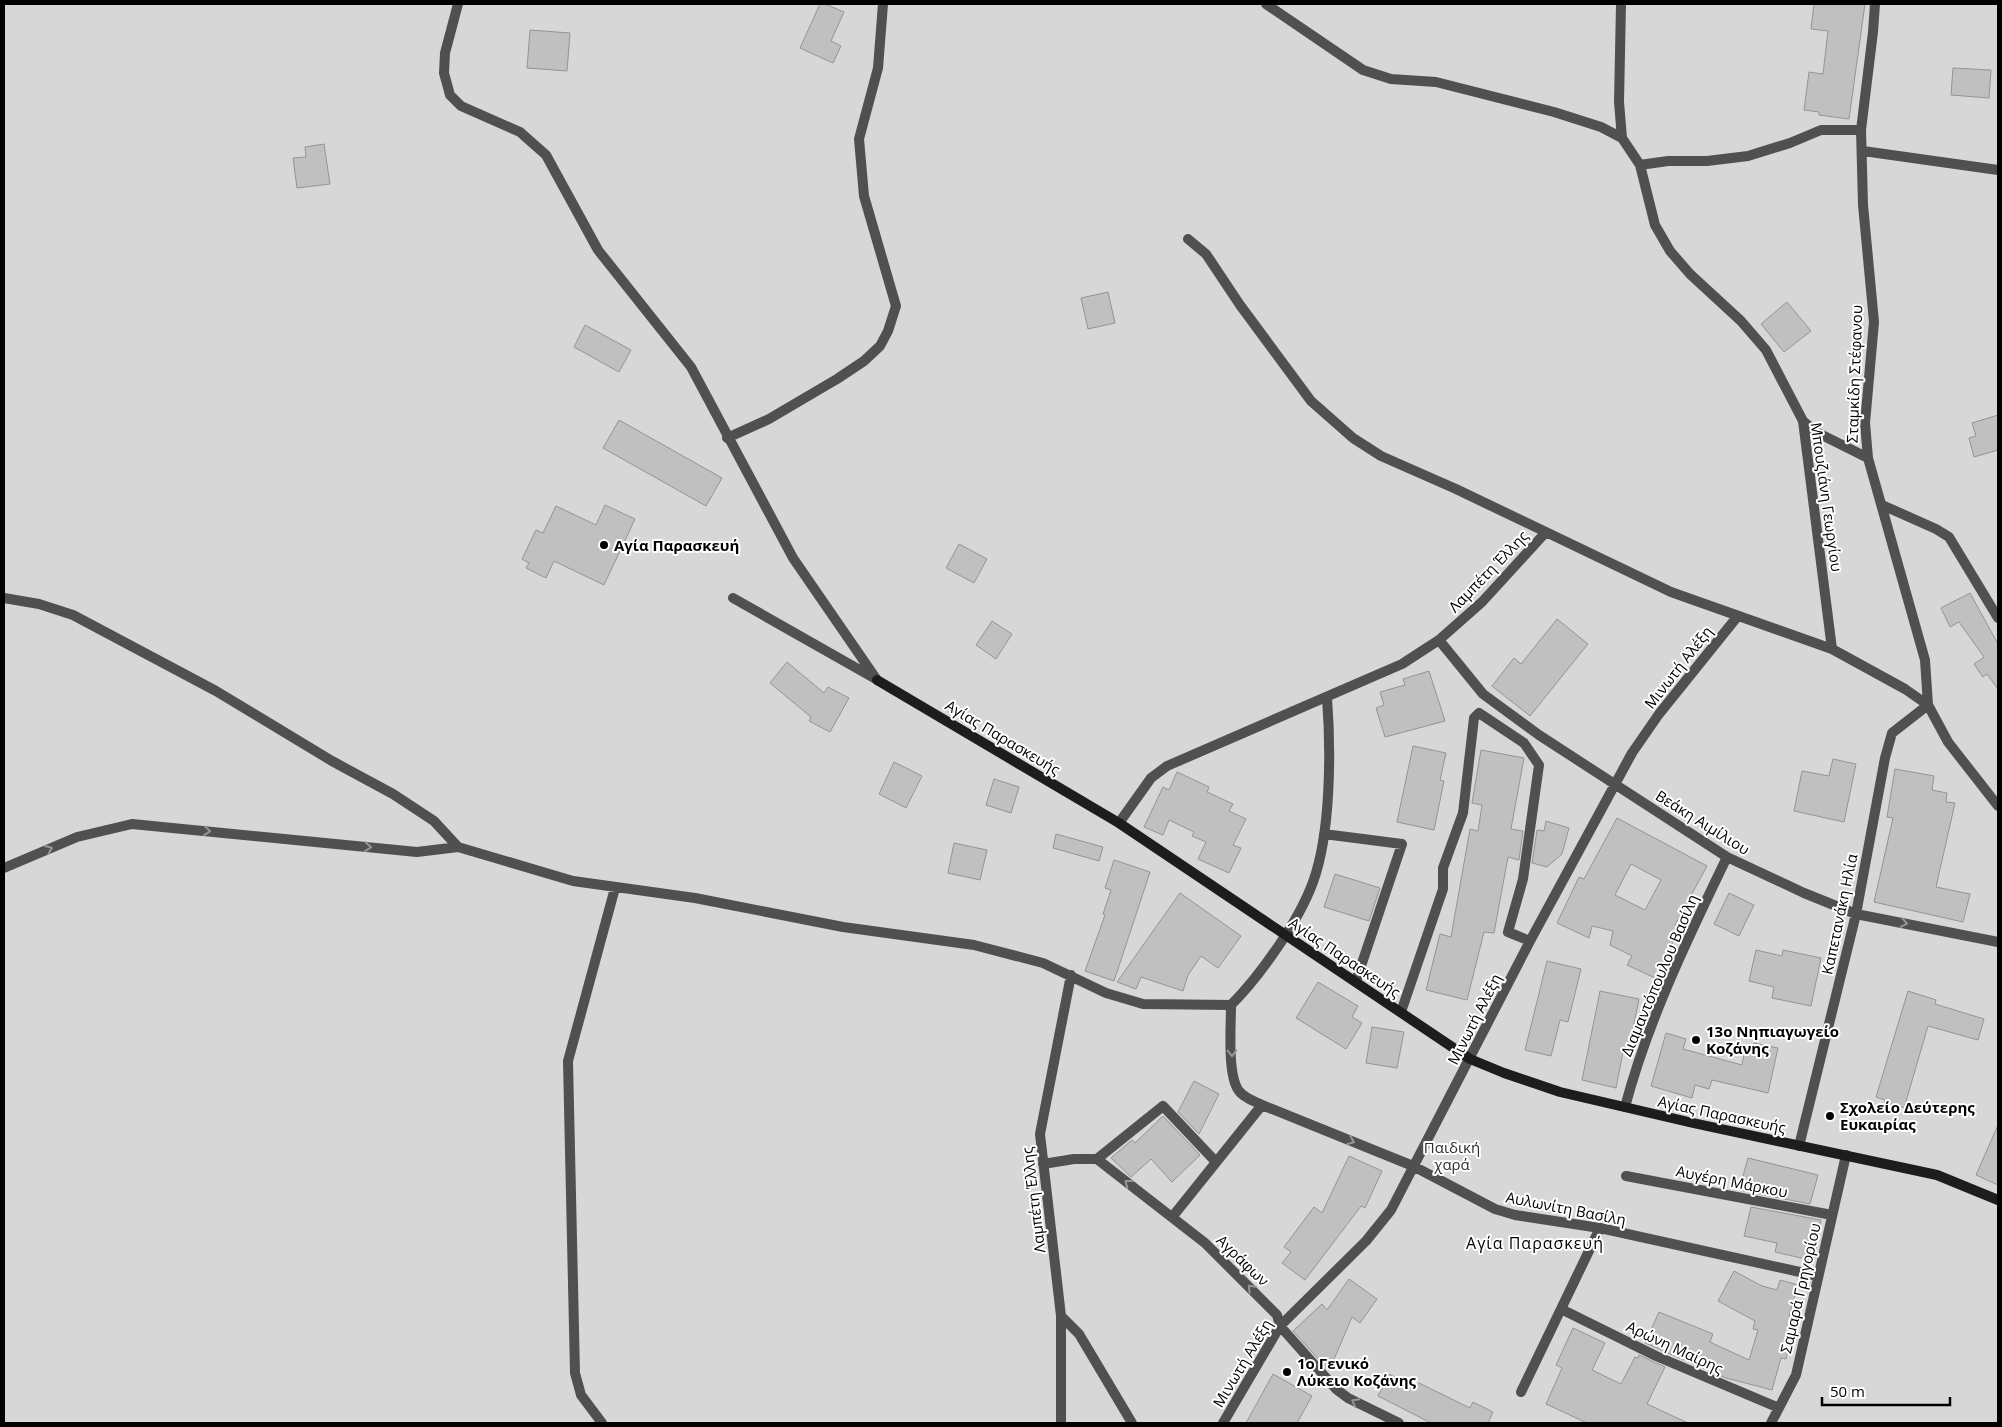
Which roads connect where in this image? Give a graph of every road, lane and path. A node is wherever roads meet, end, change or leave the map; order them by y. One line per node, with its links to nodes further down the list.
1 (458, 4): 13 (street)
2 (883, 4): 13 (street)
3 (1266, 4): 7 (street)
4 (1622, 4): 7 (street)
5 (1875, 4): 6 (street, Σταμκίδη Στέφανου)
6 (1861, 130): 8 (street, Σταμκίδη Στέφανου); 9 (street)
7 (1622, 138): 9 (street, Μπουζιάνη Γεωργίου)
8 (1863, 151): 10 (street); 14 (street, Σταμκίδη Στέφανου)
9 (1640, 165): 12 (street, Μπουζιάνη Γεωργίου)
10 (1998, 170)
11 (1188, 239): 16 (street)
12 (1803, 421): 14 (street); 22 (street, Μπουζιάνη Γεωργίου)
13 (727, 438): 23 (street)
14 (1868, 458): 15 (street, Σταμκίδη Στέφανου)
15 (1882, 505): 20 (street); 25 (street, Σταμκίδη Στέφανου)
16 (1546, 532): 19 (street, Λαμπέτη Έλλης); 21 (street, Λαμπέτη Έλλης)
17 (4, 598): 30 (street)
18 (733, 598): 23 (street, Αγίας Παρασκευής)
19 (1737, 616): 22 (street, Λαμπέτη Έλλης); 26 (street, Μινωτή Αλέξη)
20 (1998, 618)
21 (1440, 640): 24 (street, Λαμπέτη Έλλης); 26 (street, Βεάκη Αιμίλιου)
22 (1832, 649): 25 (street, Λαμπέτη Έλλης)
23 (878, 680): 28 (street, Αγίας Παρασκευής)
24 (1327, 698): 28 (street, Λαμπέτη Έλλης); 29 (street)
25 (1928, 705): 27 (street, Σταμκίδη Στέφανου); 34 (street, Καπετανάκη Ηλία)
26 (1614, 784): 31 (street, Βεάκη Αιμίλιου); 36 (street, Μινωτή Αλέξη)
27 (1998, 806)
28 (1119, 823): 35 (street, Αγίας Παρασκευής)
29 (1324, 834): 35 (street); 39 (street)
30 (458, 847): 32 (street, one-way to 30); 33 (street)
31 (1727, 857): 34 (street, Βεάκη Αιμίλιου); 44 (street, Διαμαντόπουλου Βασίλη)
32 (4, 868)
33 (615, 888): 38 (street); 62 (street)
34 (1856, 914): 37 (street, Βεάκη Αιμίλιου, one-way to 37); 45 (street, Καπετανάκη Ηλία)
35 (1284, 934): 39 (street, Αγίας Παρασκευής); 40 (street)
36 (1530, 941): 41 (street); 42 (street, Μινωτή Αλέξη)
37 (1998, 942)
38 (1071, 975): 40 (street); 49 (street, Λαμπέτη Έλλης)
39 (1356, 981): 41 (street, Αγίας Παρασκευής)
40 (1231, 1005): 43 (street, Αυλωνίτη Βασίλη, one-way to 43)
41 (1401, 1012): 42 (street, Αγίας Παρασκευής)
42 (1470, 1059): 44 (street, Αγίας Παρασκευής); 50 (street, Μινωτή Αλέξη)
43 (1262, 1105): 48 (street); 50 (street, Αυλωνίτη Βασίλη, one-way to 50)
44 (1625, 1107): 45 (street, Αγίας Παρασκευής)
45 (1799, 1146): 46 (street, Αγίας Παρασκευής)
46 (1846, 1156): 52 (street, Αγίας Παρασκευής); 53 (street, Σαμαρά Γρηγορίου)
47 (1097, 1159): 48 (street); 49 (street); 54 (street, Αγράφων, one-way to 47)
48 (1216, 1162): 54 (street)
49 (1043, 1164): 58 (street, Λαμπέτη Έλλης)
50 (1413, 1166): 55 (street, Αυλωνίτη Βασίλη); 59 (street, Μινωτή Αλέξη)
51 (1626, 1176): 53 (street, Αυγέρη Μάρκου)
52 (1998, 1200)
53 (1832, 1215): 56 (street, Σαμαρά Γρηγορίου)
54 (1173, 1216): 59 (street, Αγράφων, one-way to 54)
55 (1600, 1228): 56 (street, Αυλωνίτη Βασίλη); 57 (street)
56 (1818, 1276): 61 (street, Σαμαρά Γρηγορίου)
57 (1561, 1309): 60 (street); 61 (street, Αρώνη Μαίρης)
58 (1062, 1316): 63 (street, Λαμπέτη Έλλης); 64 (street)
59 (1280, 1326): 65 (street, Μινωτή Αλέξη); 66 (street, Αγράφων, one-way to 59)
60 (1521, 1392)
61 (1779, 1408): 67 (street, Σαμαρά Γρηγορίου)
62 (602, 1423)
63 (1061, 1423)
64 (1132, 1423)
65 (1223, 1423)
66 (1399, 1423)
67 (1771, 1423)

